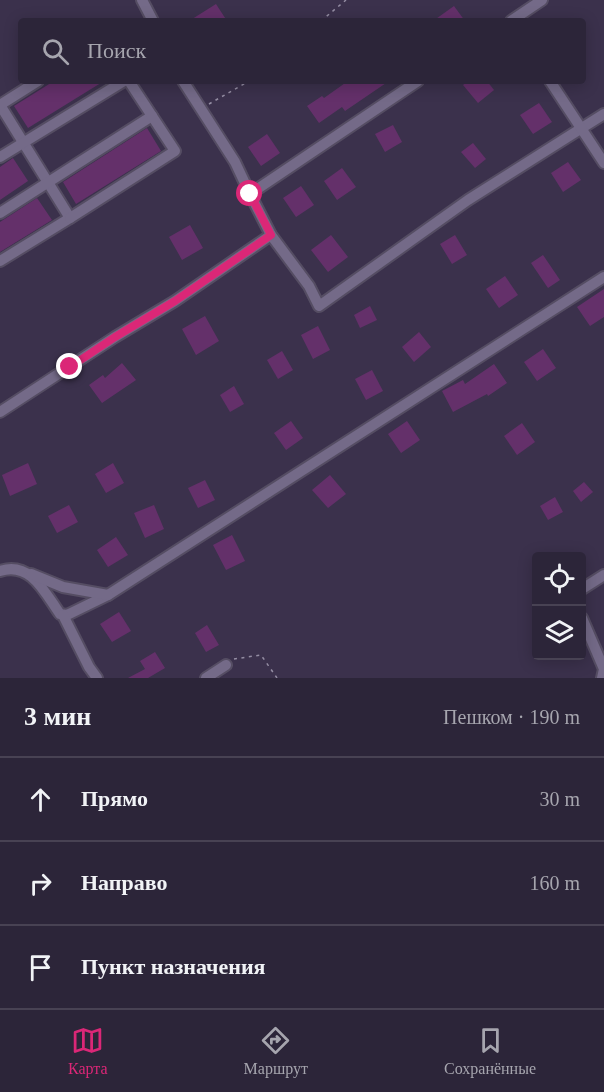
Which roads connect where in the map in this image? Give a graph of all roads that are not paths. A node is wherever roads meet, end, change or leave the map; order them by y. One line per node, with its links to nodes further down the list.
1 (142, 0): 3 (lane)
2 (542, 0): 4 (lane)
3 (151, 18)
4 (515, 18)
5 (33, 84): 11 (lane)
6 (119, 84): 15 (lane)
7 (131, 84): 13 (lane)
8 (185, 84): 19 (lane)
9 (414, 84): 19 (lane)
10 (552, 84): 14 (lane)
11 (0, 105): 15 (lane)
12 (604, 114): 14 (lane)
13 (152, 116): 18 (lane); 21 (lane)
14 (581, 128): 17 (lane); 22 (lane)
15 (23, 143): 16 (lane); 18 (lane)
16 (0, 157)
17 (604, 163)
18 (48, 183): 20 (lane); 21 (lane)
19 (250, 194): 22 (lane)
20 (0, 213)
21 (70, 218): 23 (lane)
22 (271, 235): 25 (lane)
23 (0, 261)
24 (604, 277): 30 (lane)
25 (0, 412)
26 (0, 571): 27 (lane)
27 (31, 574): 30 (lane); 31 (lane)
28 (604, 575): 29 (lane)
29 (586, 586)
30 (108, 595): 31 (lane)
31 (63, 615): 34 (lane)
32 (586, 628): 36 (lane)
33 (226, 665): 35 (lane)
34 (97, 678)
35 (206, 678)
36 (602, 678)

